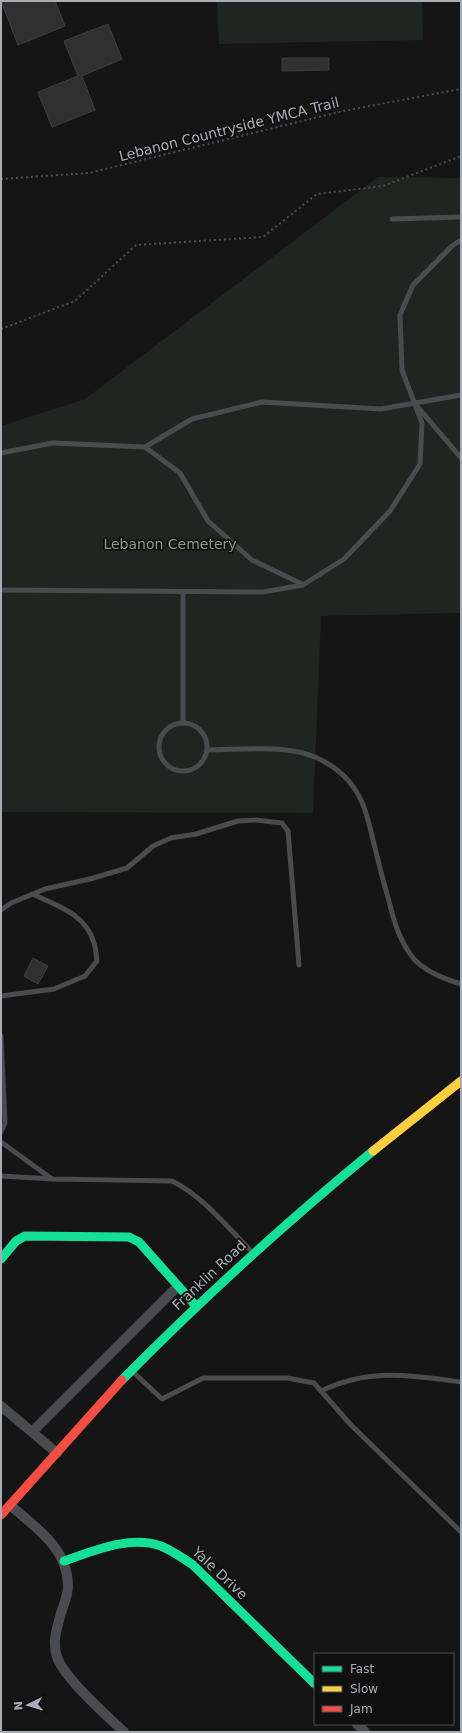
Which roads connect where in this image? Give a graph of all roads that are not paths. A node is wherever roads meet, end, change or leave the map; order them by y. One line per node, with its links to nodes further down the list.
1 (461, 217): 2 (lane)
2 (392, 219)
3 (461, 240): 5 (lane)
4 (461, 395): 5 (lane)
5 (414, 402): 6 (lane); 8 (lane); 9 (lane)
6 (145, 447): 7 (lane); 9 (lane)
7 (1, 454)
8 (461, 458)
9 (303, 585): 11 (lane)
10 (1, 590): 11 (lane)
11 (183, 592): 12 (lane)
12 (183, 723): 13 (lane); 13 (lane)
13 (207, 750): 17 (lane)
14 (32, 894): 15 (lane); 16 (lane); 18 (lane)
15 (1, 910)
16 (299, 965)
17 (461, 984)
18 (1, 996)
19 (1, 1036): 21 (lane)
20 (461, 1081): 25 (street, Franklin Road)
21 (1, 1132)
22 (1, 1142): 24 (lane)
23 (1, 1176): 24 (lane)
24 (53, 1179): 25 (lane)
25 (253, 1253): 28 (street, Franklin Road)
26 (1, 1259): 27 (street)
27 (178, 1286): 28 (street); 33 (street)
28 (196, 1306): 29 (street, Franklin Road)
29 (132, 1370): 31 (lane); 34 (street, Franklin Road)
30 (461, 1382): 31 (lane)
31 (321, 1391): 37 (lane)
32 (1, 1406): 33 (street)
33 (32, 1432): 34 (street)
34 (56, 1453): 35 (street, Franklin Road)
35 (10, 1505): 36 (street, Franklin Road); 38 (street)
36 (1, 1515)
37 (461, 1532)
38 (64, 1561): 39 (street, Yale Drive); 40 (street)
39 (314, 1683)
40 (124, 1732)

